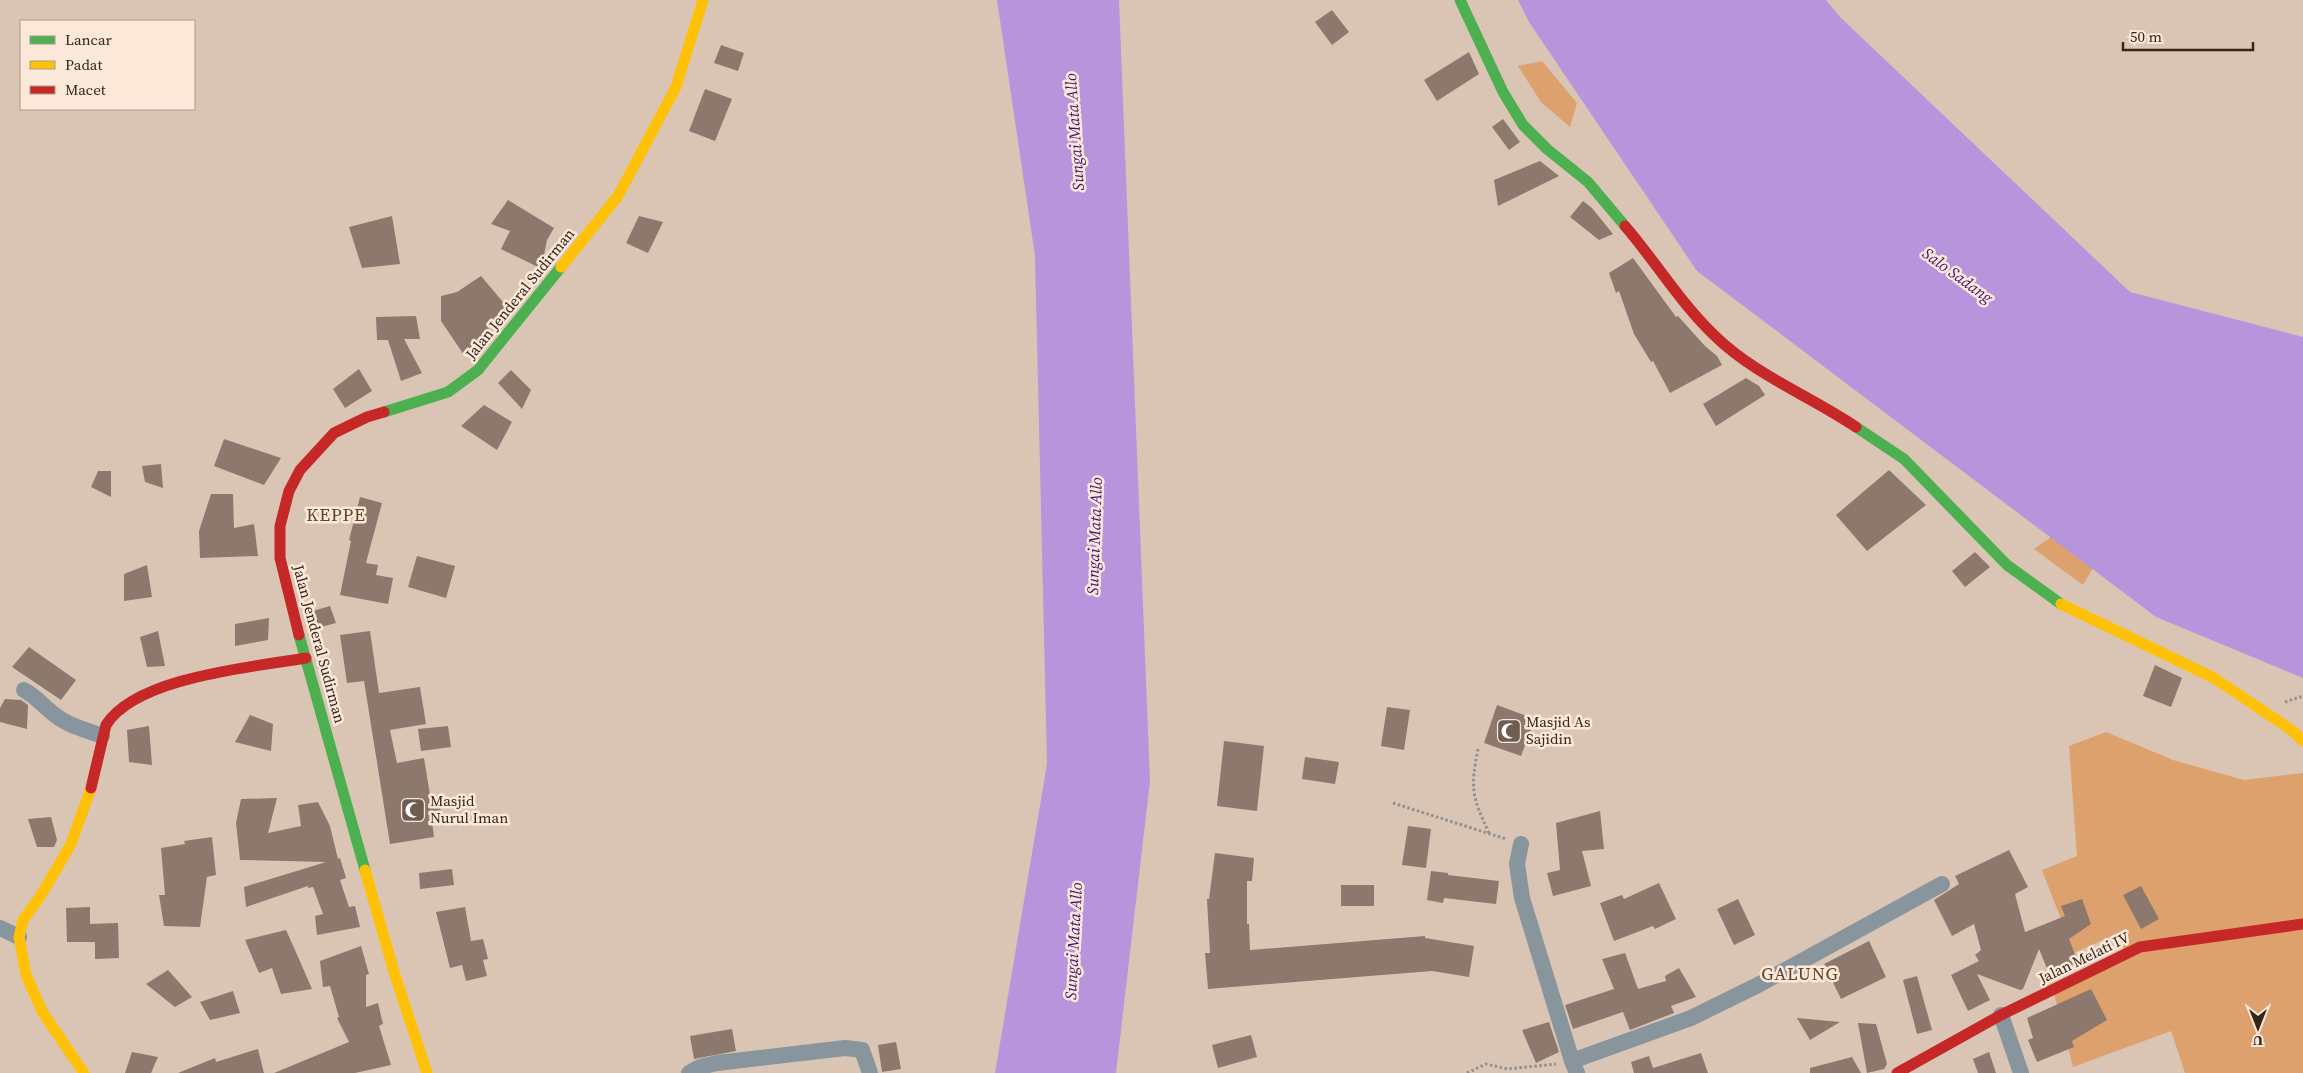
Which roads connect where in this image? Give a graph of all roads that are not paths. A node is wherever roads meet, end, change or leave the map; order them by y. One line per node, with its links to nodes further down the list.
1 (703, 0): 3 (main road, Jalan Jenderal Sudirman)
2 (1460, 0): 6 (main road)
3 (306, 658): 5 (main road); 15 (main road, Jalan Jenderal Sudirman)
4 (24, 690): 5 (street)
5 (102, 736): 11 (main road)
6 (2303, 741)
7 (1521, 844): 13 (street)
8 (1942, 884): 13 (street)
9 (2303, 924): 12 (main road, Jalan Melati IV)
10 (0, 928): 11 (street)
11 (19, 937): 14 (main road)
12 (2001, 1015): 18 (main road, Jalan Melati IV); 19 (street)
13 (1575, 1067)
14 (84, 1073)
15 (428, 1073)
16 (689, 1073): 17 (street)
17 (870, 1073)
18 (1897, 1073)
19 (2021, 1073)

